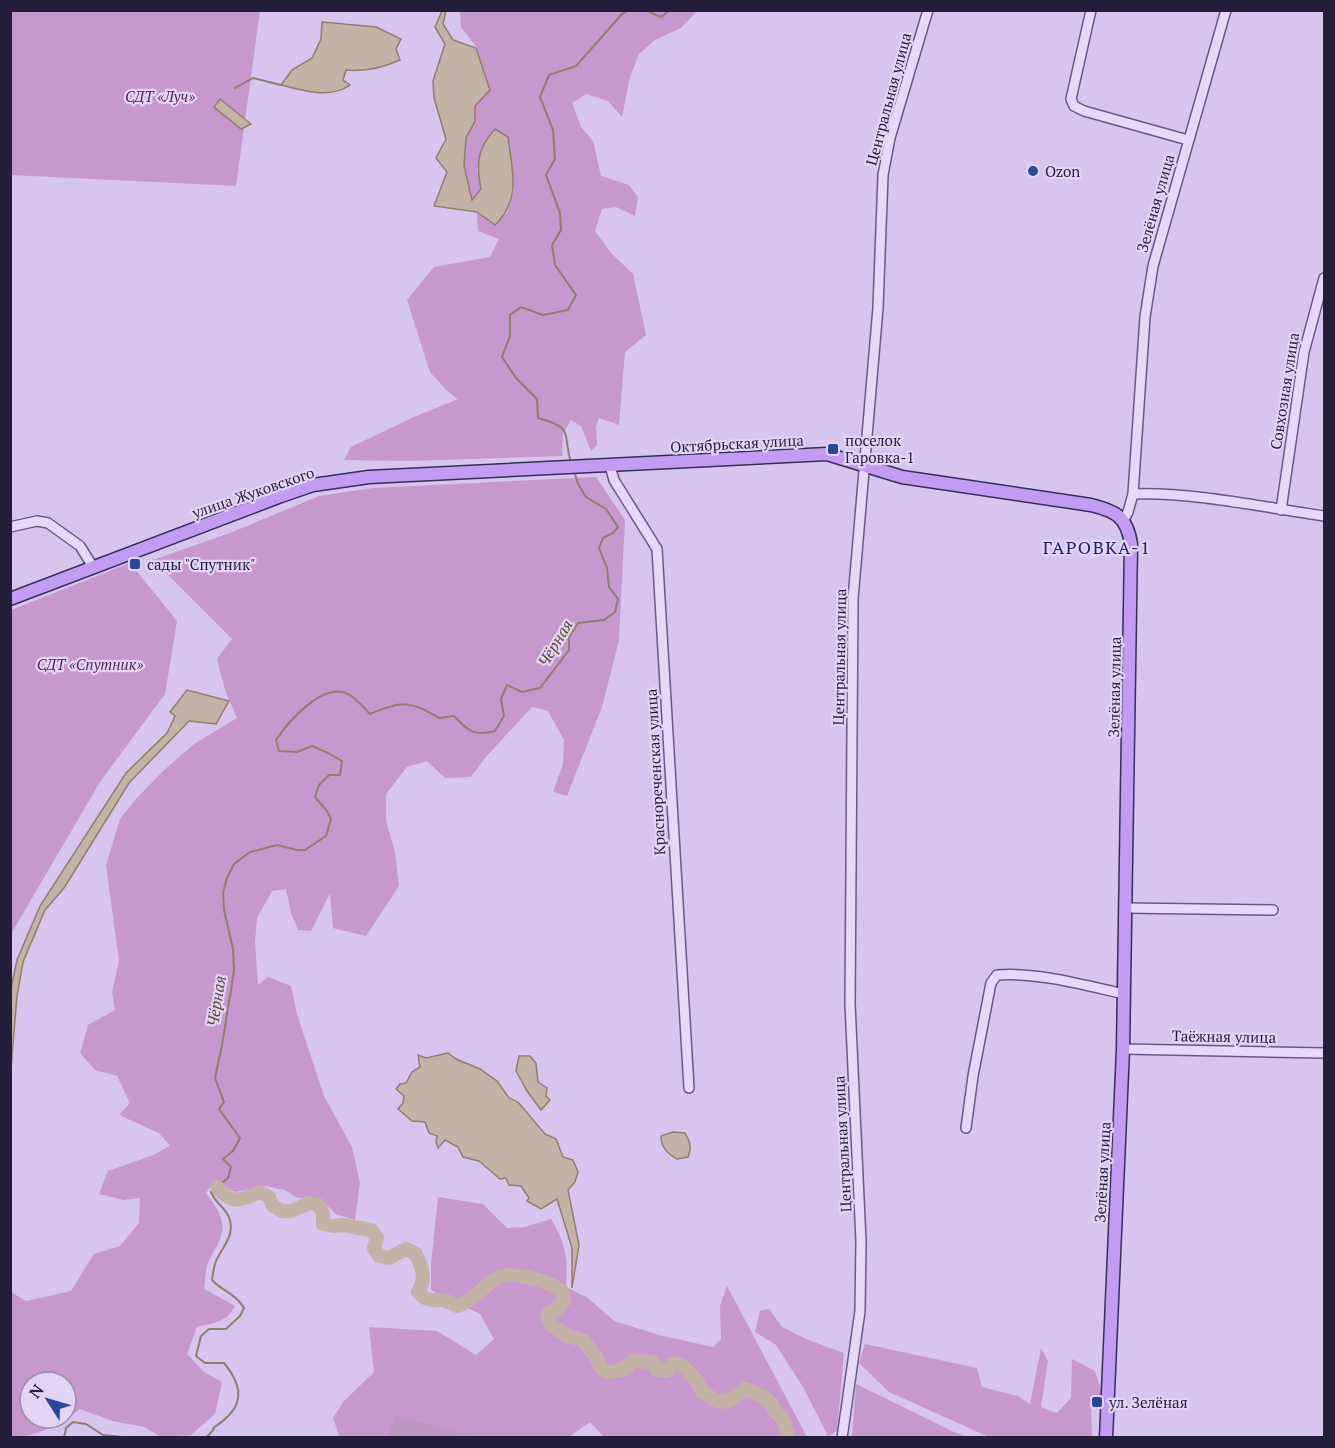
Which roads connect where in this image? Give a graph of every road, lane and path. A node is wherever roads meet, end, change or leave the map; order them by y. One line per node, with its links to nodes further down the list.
1 (928, 10): 6 (street, Центральная улица)
2 (1091, 10): 4 (street)
3 (1226, 10): 4 (street, Зелёная улица)
4 (1188, 140): 9 (street, Зелёная улица)
5 (1324, 278): 10 (street, Совхозная улица)
6 (866, 465): 7 (main road, Октябрьская улица); 12 (main road, Октябрьская улица); 23 (street, Центральная улица)
7 (610, 466): 8 (main road, Октябрьская улица); 21 (street, Краснореченская улица)
8 (595, 467): 14 (main road, улица Жуковского)
9 (1132, 494): 10 (street); 12 (street, Зелёная улица)
10 (1281, 510): 11 (street)
11 (1324, 516)
12 (1124, 521): 16 (main road, Зелёная улица)
13 (10, 527): 14 (street)
14 (93, 567): 15 (main road, улица Жуковского)
15 (10, 599)
16 (1125, 908): 17 (street); 18 (main road, Зелёная улица)
17 (1273, 910)
18 (1124, 994): 19 (main road, Зелёная улица); 22 (street)
19 (1123, 1049): 20 (street, Таёжная улица); 24 (main road, Зелёная улица)
20 (1324, 1053)
21 (689, 1088)
22 (966, 1128)
23 (842, 1437)
24 (1106, 1437)

